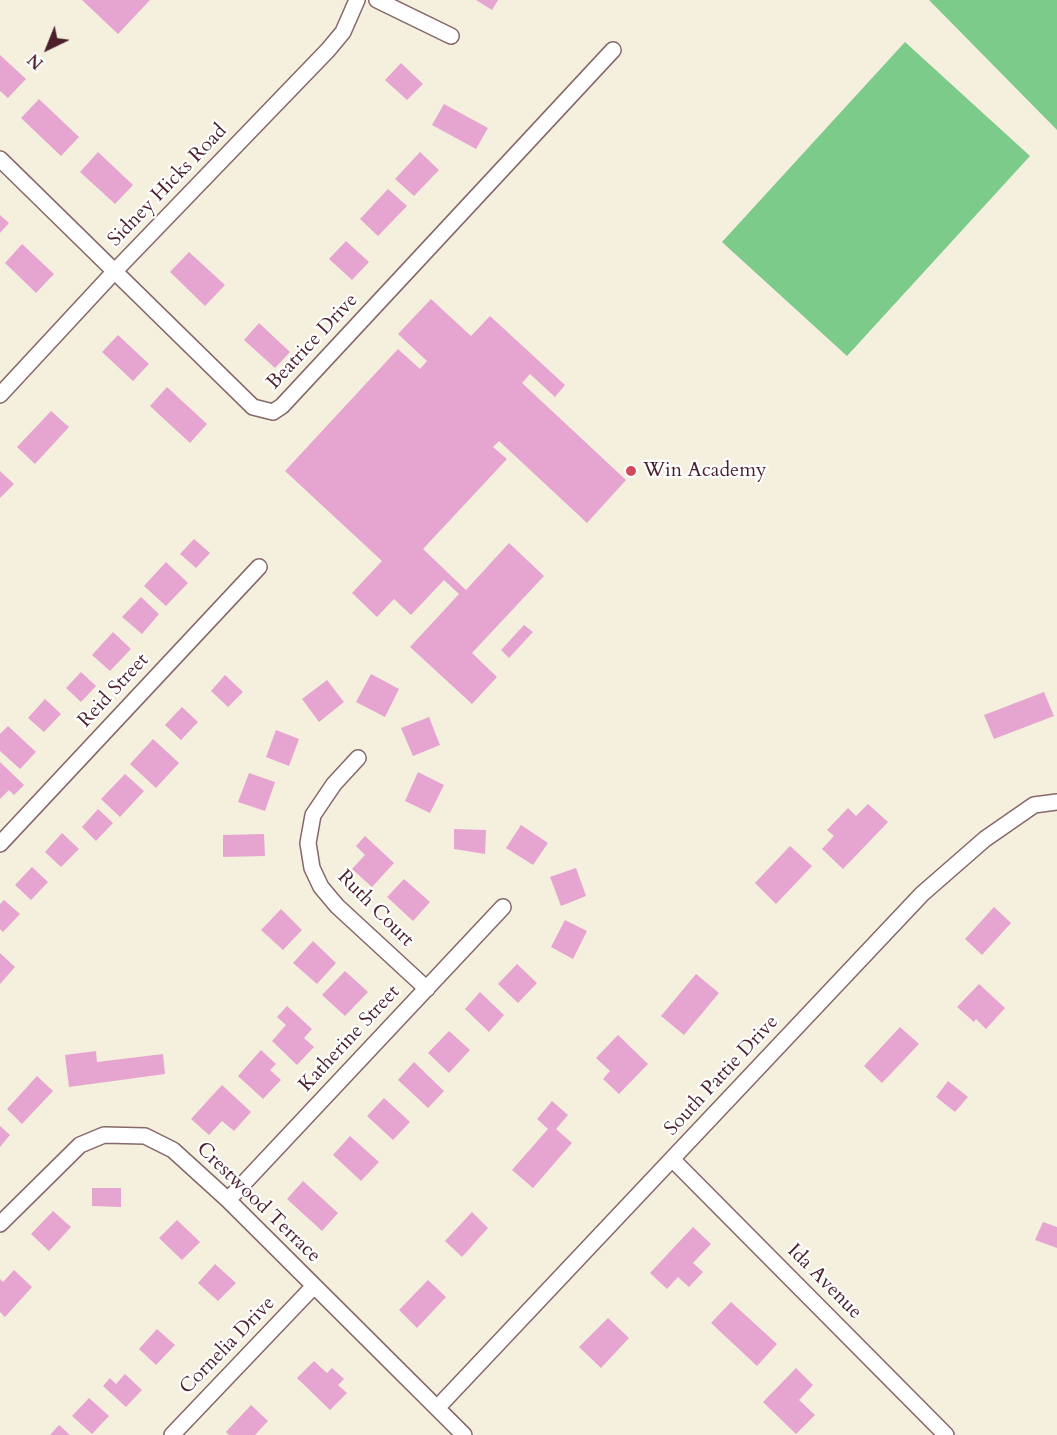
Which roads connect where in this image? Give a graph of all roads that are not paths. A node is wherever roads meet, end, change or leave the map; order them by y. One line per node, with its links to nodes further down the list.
1 (357, 0): 6 (street, Sidney Hicks Road)
2 (377, 0): 3 (street)
3 (451, 36)
4 (613, 51): 6 (street, Beatrice Drive)
5 (0, 159): 6 (street, Beatrice Drive)
6 (114, 272): 7 (street, Sidney Hicks Road)
7 (0, 395)
8 (259, 567): 11 (street, Reid Street)
9 (358, 758): 13 (street, Ruth Court)
10 (1057, 802): 14 (street, South Pattie Drive)
11 (0, 844)
12 (503, 907): 13 (street, Katherine Street)
13 (427, 989): 15 (street, Katherine Street)
14 (672, 1159): 18 (street, South Pattie Drive); 21 (street, Ida Avenue)
15 (228, 1200): 16 (street, Crestwood Terrace); 17 (street, Crestwood Terrace)
16 (0, 1224)
17 (314, 1286): 18 (street, Crestwood Terrace); 19 (street, Cornelia Drive)
18 (438, 1407): 20 (street, Crestwood Terrace)
19 (172, 1435)
20 (464, 1435)
21 (946, 1435)

